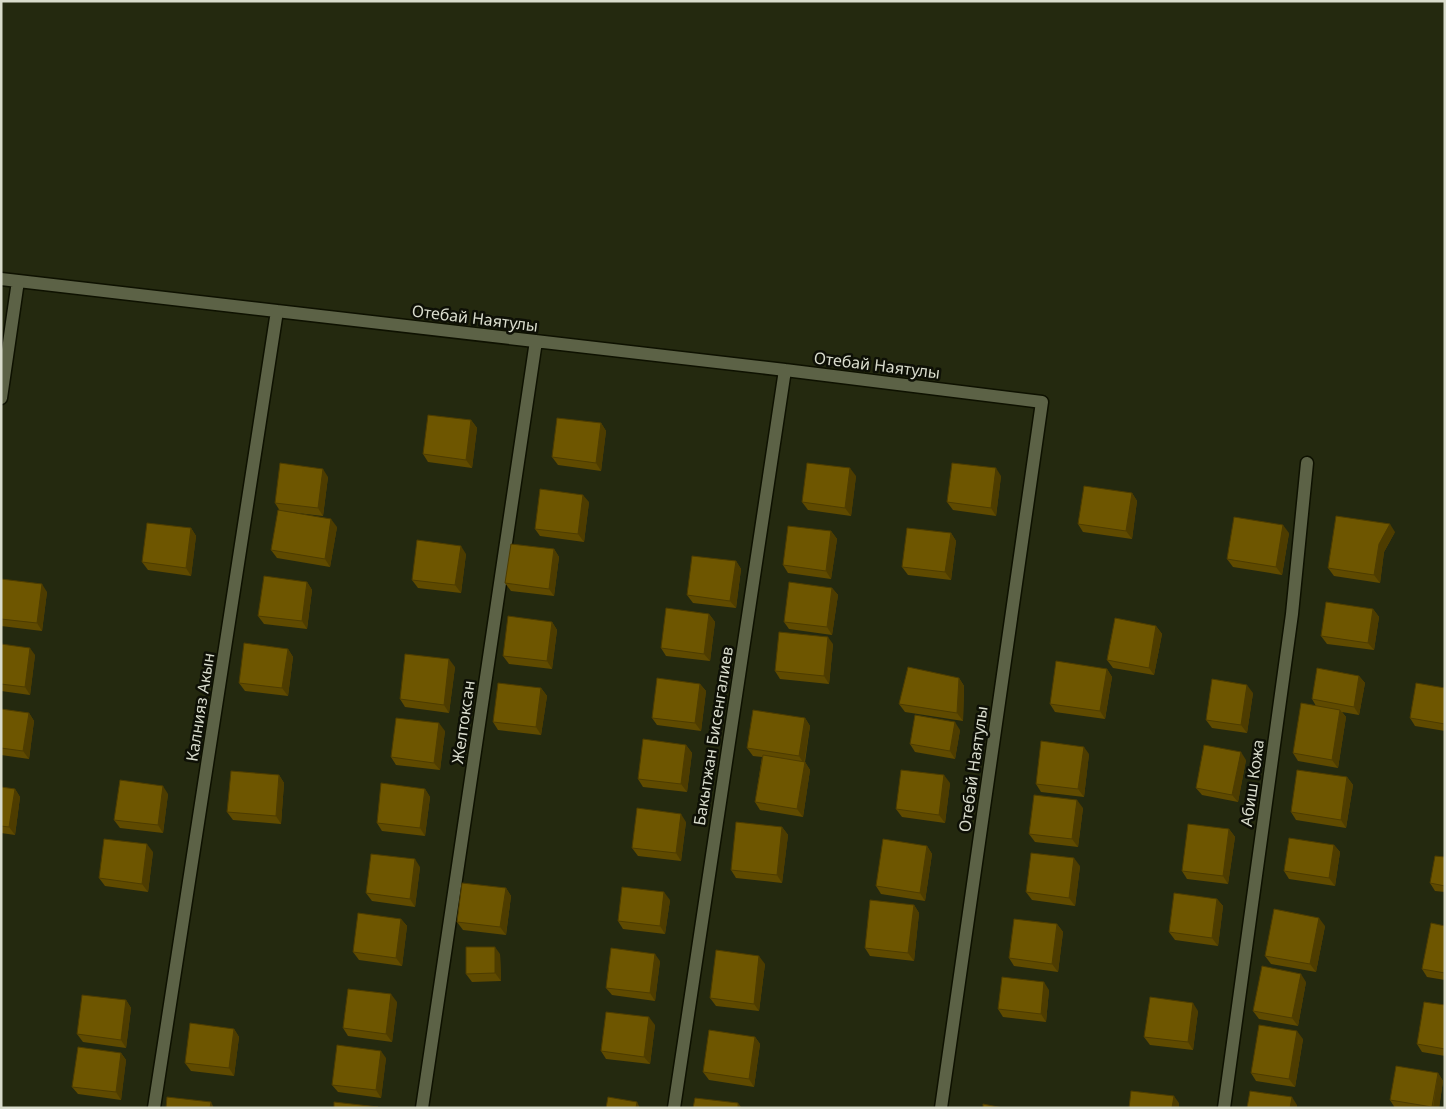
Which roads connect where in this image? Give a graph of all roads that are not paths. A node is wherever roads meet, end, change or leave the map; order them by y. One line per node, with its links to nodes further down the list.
1 (1, 279): 2 (street, Отебай Наятулы)
2 (18, 281): 3 (street, Отебай Наятулы); 6 (street)
3 (278, 311): 4 (street, Отебай Наятулы); 8 (street, Калнияз Акын)
4 (536, 341): 5 (street, Отебай Наятулы); 9 (street, Желтоксан)
5 (784, 370): 10 (street, Бакытжан Бисенгалиев); 11 (street, Отебай Наятулы)
6 (1, 398)
7 (1307, 463): 12 (street, Абиш Кожа)
8 (154, 1108)
9 (422, 1108)
10 (674, 1108)
11 (941, 1108)
12 (1224, 1108)

